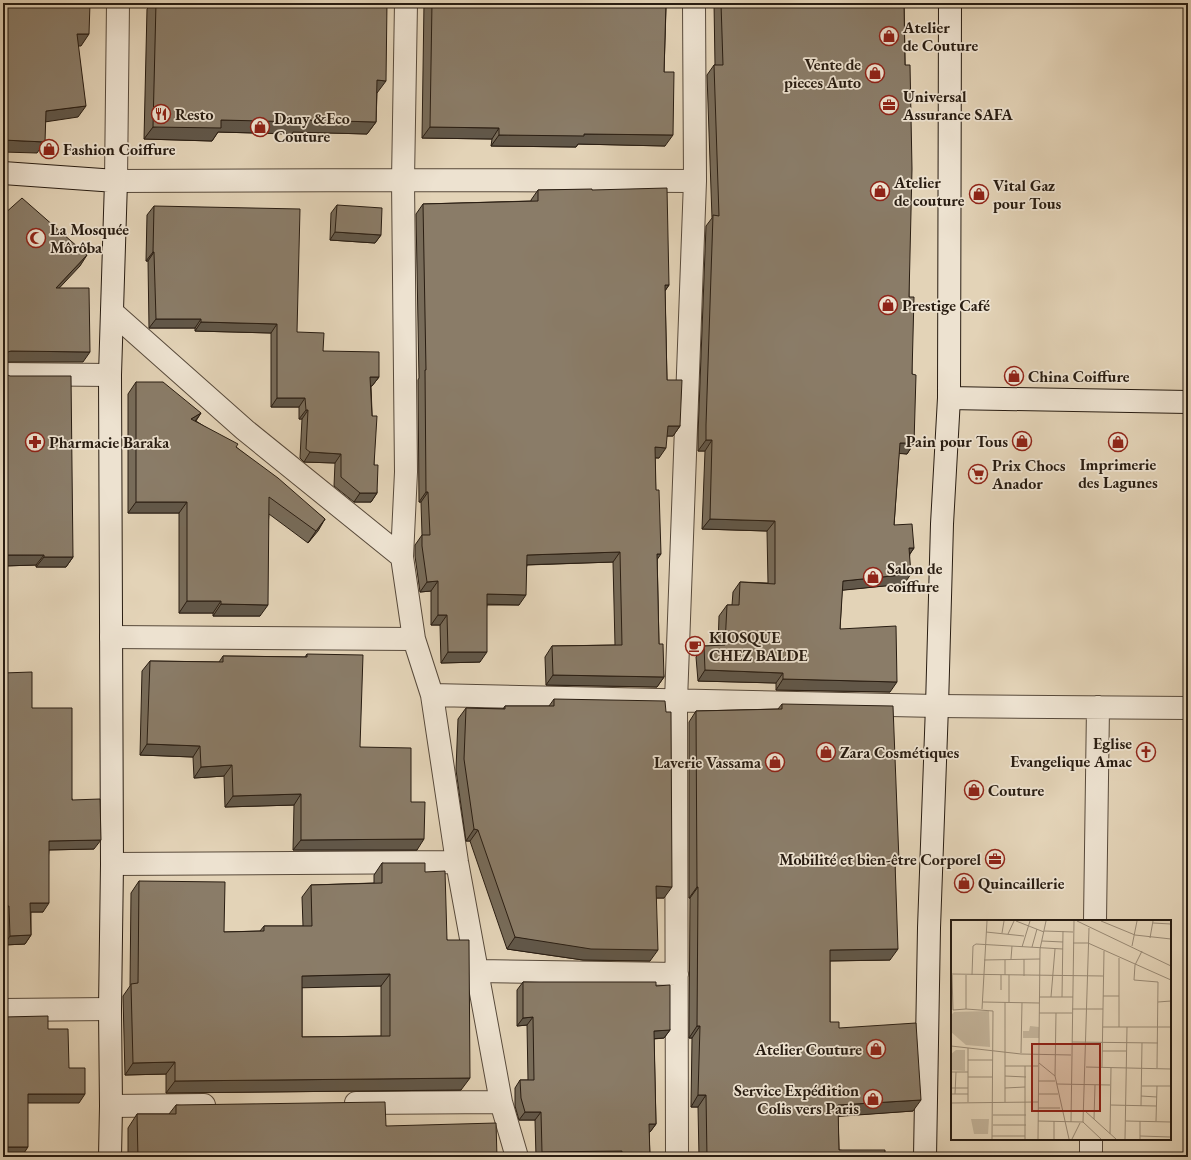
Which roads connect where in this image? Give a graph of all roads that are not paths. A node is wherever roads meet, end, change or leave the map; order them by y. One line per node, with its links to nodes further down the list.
1 (118, 3): 7 (street)
2 (406, 3): 6 (street)
3 (694, 3): 8 (street)
4 (950, 3): 12 (street)
5 (3, 174): 7 (street)
6 (403, 180): 7 (street); 8 (street); 14 (street)
7 (116, 181): 9 (street)
8 (695, 181): 18 (street)
9 (112, 312): 11 (street); 14 (street)
10 (3, 374): 11 (street)
11 (110, 375): 15 (street)
12 (949, 398): 13 (street); 19 (street)
13 (1188, 402)
14 (402, 557): 16 (street)
15 (111, 637): 16 (street); 23 (street)
16 (414, 639): 17 (street)
17 (432, 695): 18 (street); 22 (street)
18 (676, 701): 19 (street); 26 (street)
19 (937, 706): 20 (street); 37 (street)
20 (1098, 707): 21 (street); 24 (street)
21 (1188, 708)
22 (457, 862): 23 (street); 25 (street)
23 (112, 864): 27 (street)
24 (1094, 920)
25 (477, 971): 26 (street); 29 (street)
26 (677, 974): 36 (street)
27 (110, 1009): 28 (street); 32 (street)
28 (3, 1010)
29 (501, 1102): 30 (street); 35 (street)
30 (334, 1104)
31 (222, 1105): 32 (street)
32 (111, 1106): 34 (street)
33 (1091, 1140): 38 (street)
34 (110, 1157)
35 (517, 1157)
36 (677, 1157)
37 (925, 1157)
38 (1090, 1157)

